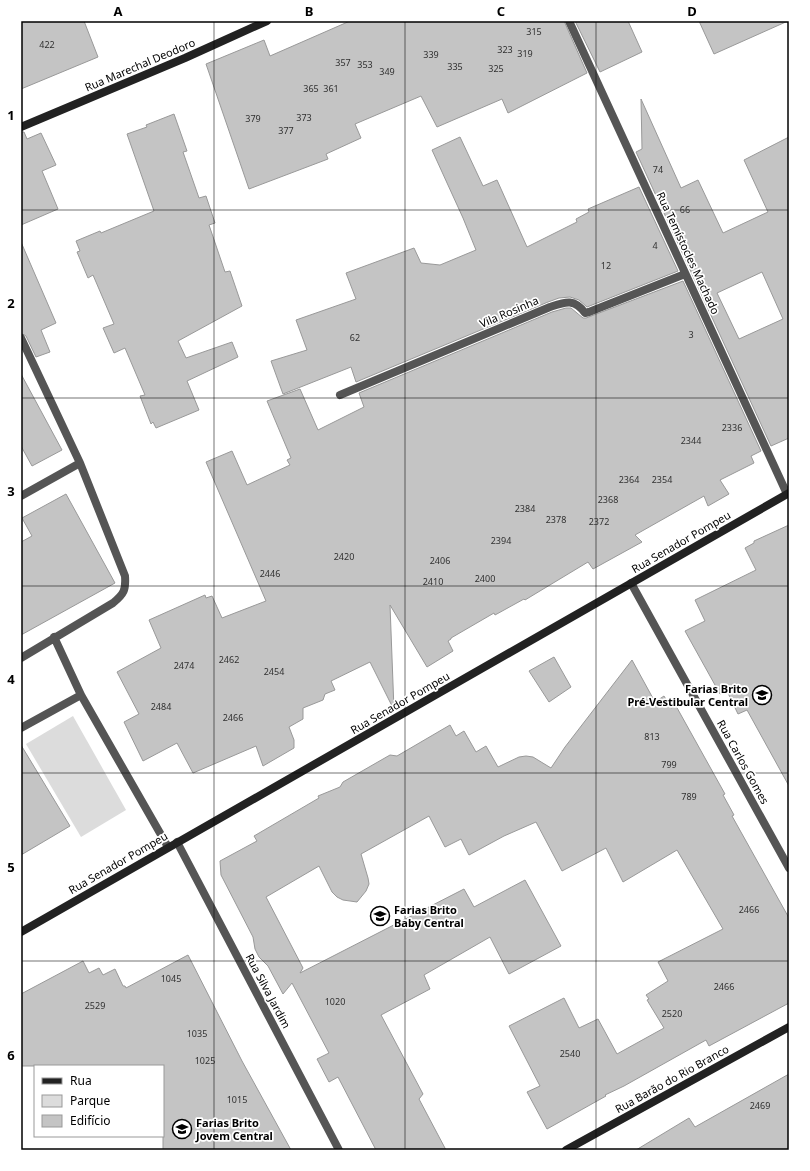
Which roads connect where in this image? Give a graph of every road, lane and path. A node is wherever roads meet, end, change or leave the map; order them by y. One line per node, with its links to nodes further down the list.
1 (267, 21): 3 (street, Rua Marechal Deodoro)
2 (569, 21): 4 (street, Rua Temístocles Machado)
3 (21, 127)
4 (685, 274): 6 (street, Vila Rosinha); 8 (street, Rua Temístocles Machado)
5 (21, 338): 7 (street)
6 (340, 395)
7 (80, 463): 9 (street); 11 (street)
8 (788, 493): 10 (street, Rua Senador Pompeu)
9 (21, 496)
10 (631, 584): 15 (street, Rua Senador Pompeu); 17 (street, Rua Carlos Gomes)
11 (54, 637): 12 (street); 13 (street)
12 (21, 658)
13 (81, 696): 14 (street); 16 (street)
14 (21, 728)
15 (177, 842): 16 (street, Rua Senador Pompeu); 20 (street, Rua Silva Jardim)
16 (168, 847): 18 (street, Rua Senador Pompeu)
17 (789, 868)
18 (21, 932)
19 (789, 1027): 21 (street, Rua Barão do Rio Branco)
20 (339, 1150)
21 (566, 1150)

